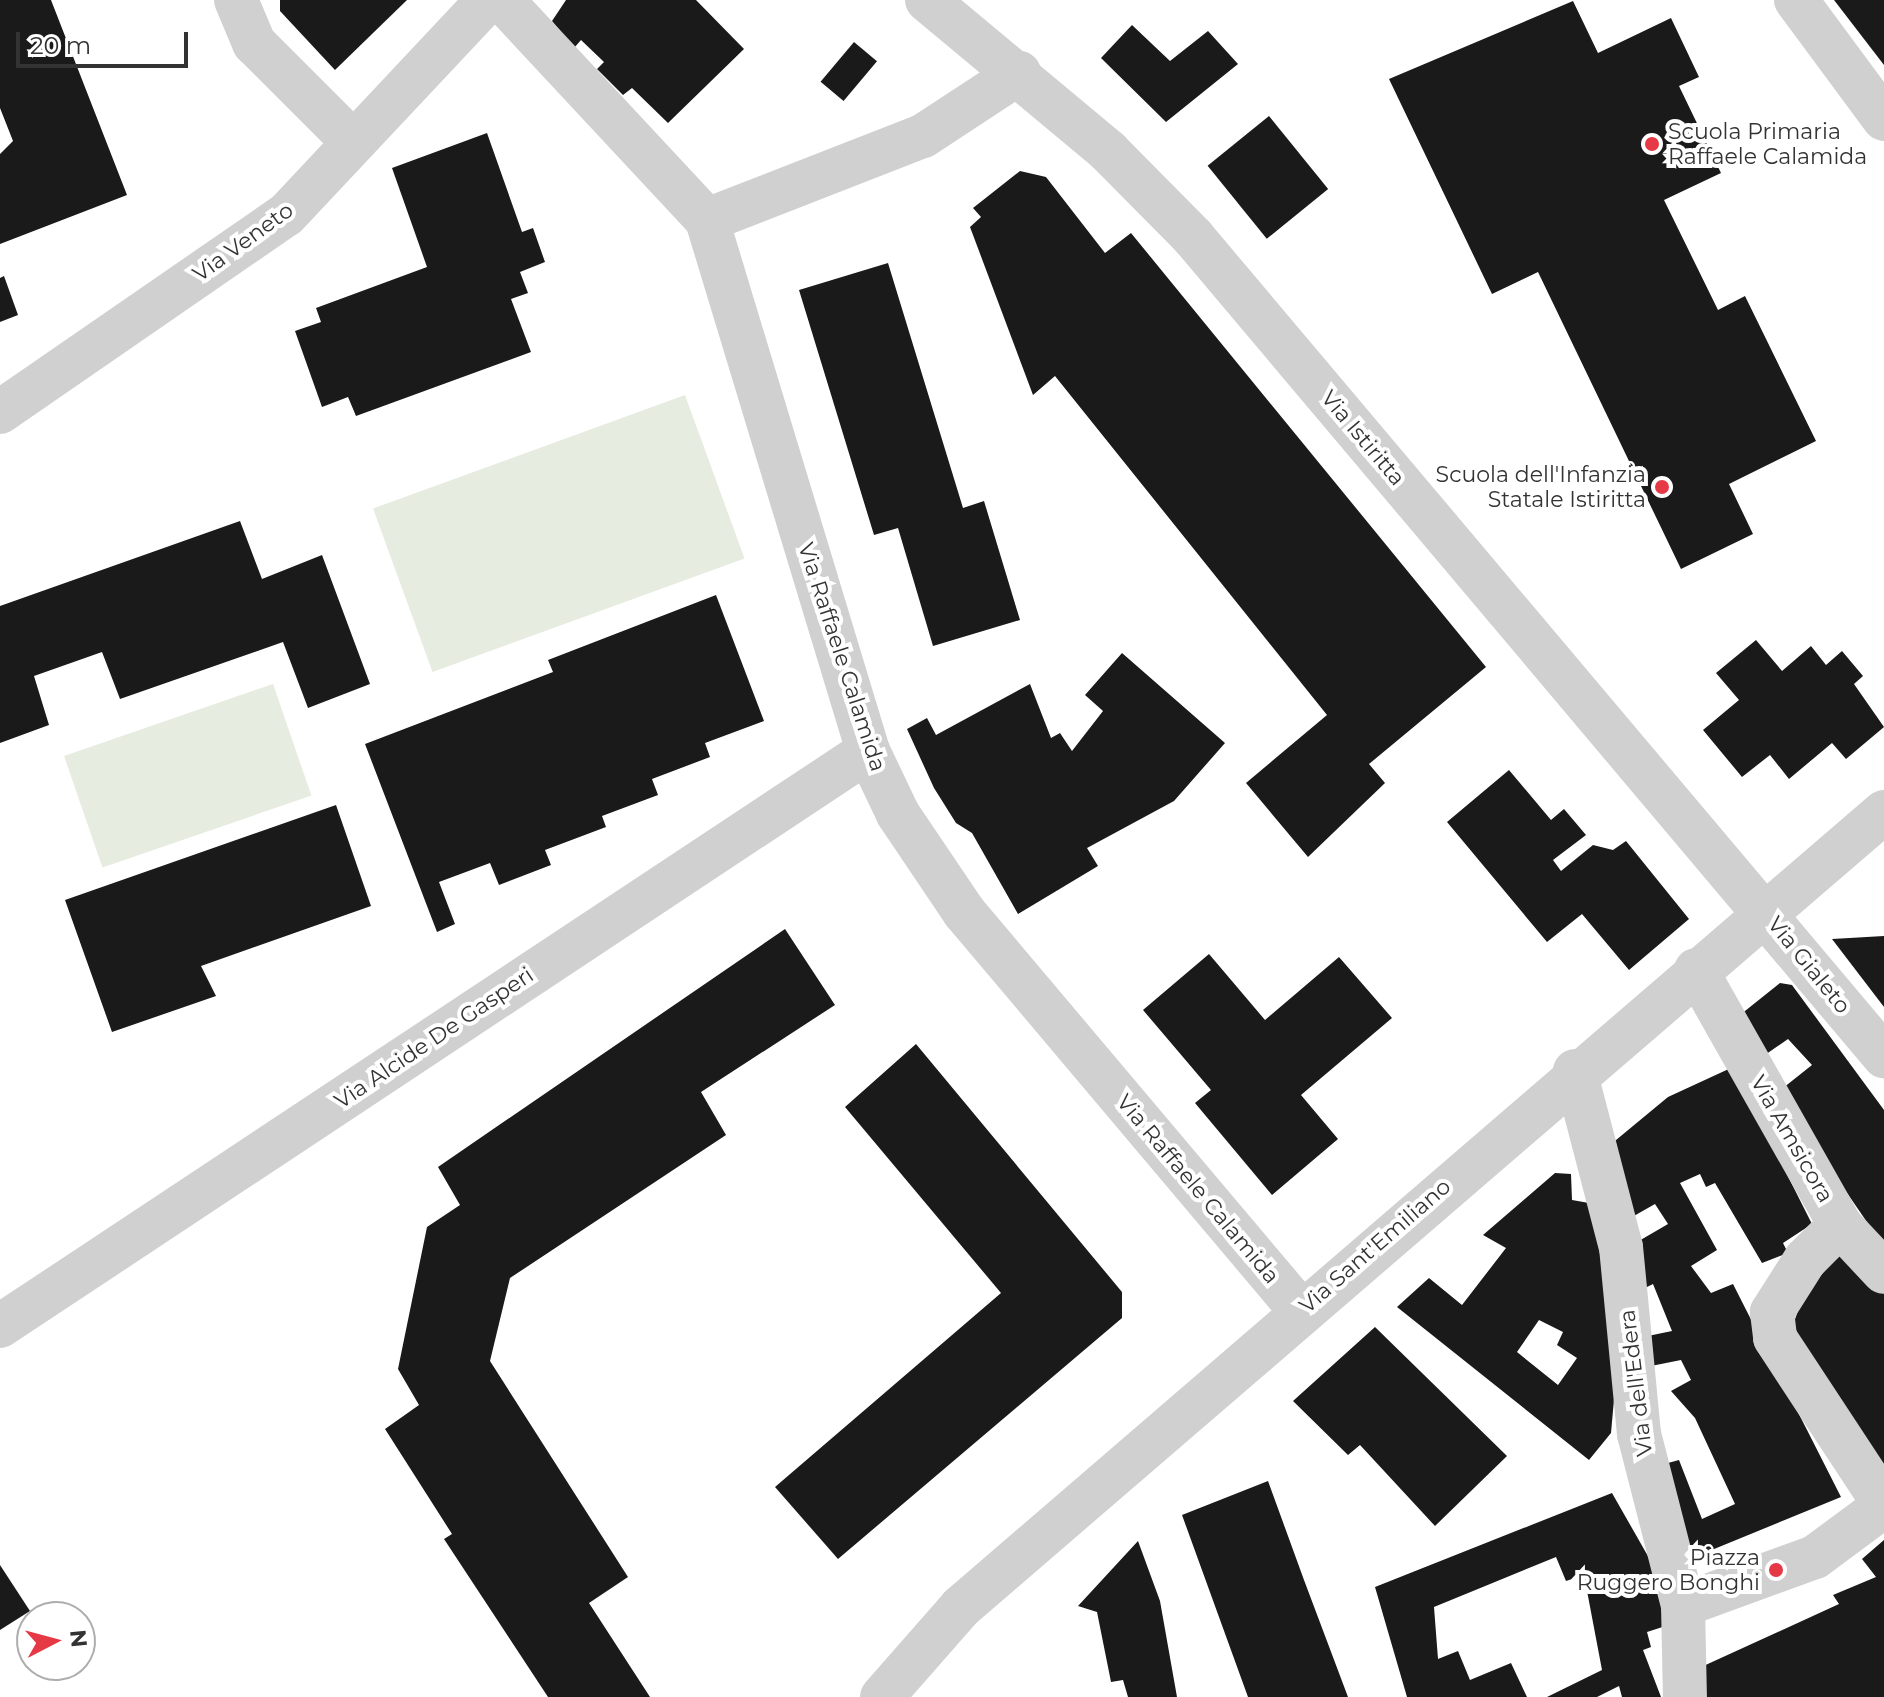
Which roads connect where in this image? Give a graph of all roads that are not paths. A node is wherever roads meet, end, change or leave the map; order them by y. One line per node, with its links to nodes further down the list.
1 (236, 0): 8 (street)
2 (488, 0): 8 (street, Via Veneto)
3 (502, 0): 9 (street, Via Raffaele Calamida)
4 (927, 0): 6 (street, Via Istiritta)
5 (1796, 0): 7 (street)
6 (1019, 73): 9 (street); 13 (street, Via Istiritta)
7 (1884, 119)
8 (354, 143): 10 (street, Via Veneto)
9 (707, 220): 11 (street, Via Raffaele Calamida)
10 (0, 412)
11 (868, 751): 19 (street, Via Raffaele Calamida); 20 (street, Via Alcide De Gasperi)
12 (1884, 812): 13 (street, Via Sant'Emiliano)
13 (1765, 911): 14 (street, Via Sant'Emiliano); 15 (street, Via Gialeto)
14 (1696, 970): 16 (street, Via Sant'Emiliano); 17 (street, Via Amsicora)
15 (1884, 1056)
16 (1575, 1071): 19 (street, Via Sant'Emiliano); 22 (street, Via dell'Edera)
17 (1840, 1225): 18 (street); 21 (street, Via Amsicora)
18 (1884, 1272)
19 (1300, 1310): 23 (street, Via Sant'Emiliano)
20 (0, 1326)
21 (1884, 1505): 22 (street)
22 (1683, 1605): 24 (street, Via dell'Edera)
23 (882, 1697)
24 (1685, 1697)

